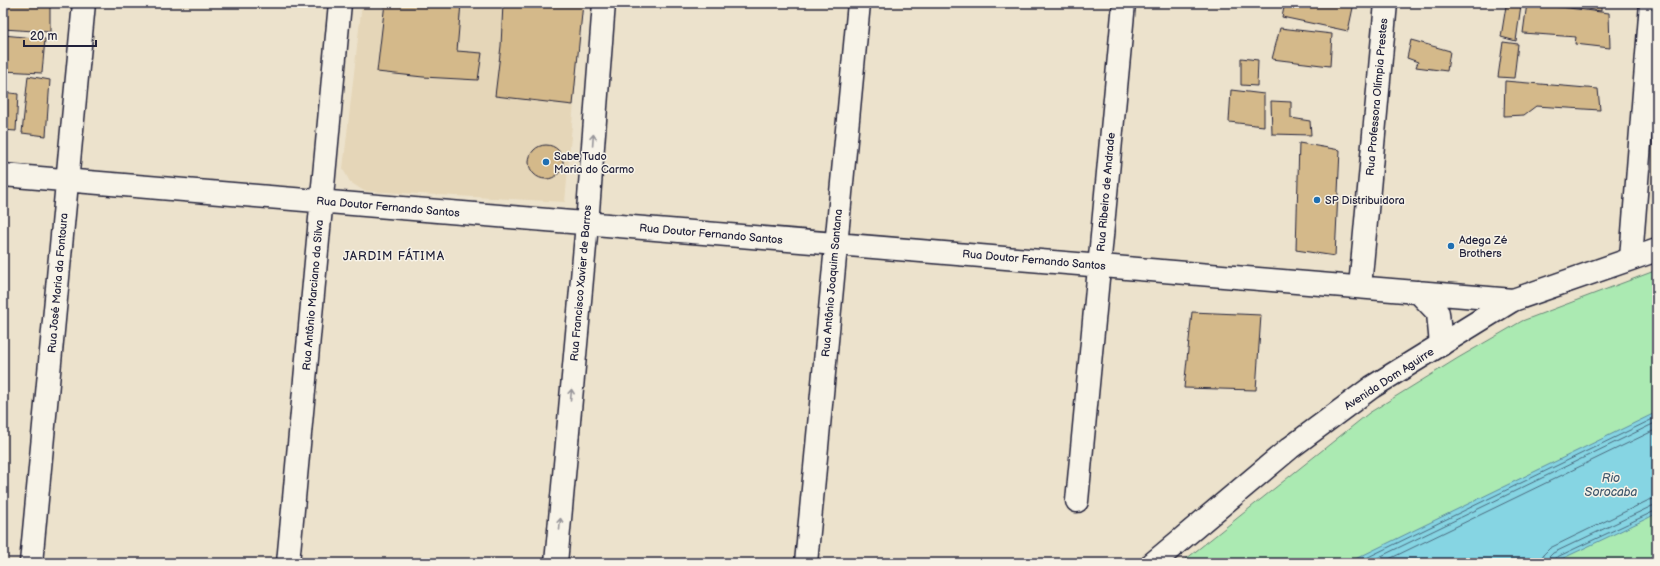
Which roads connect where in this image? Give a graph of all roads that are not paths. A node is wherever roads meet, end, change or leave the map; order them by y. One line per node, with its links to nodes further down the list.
1 (84, 3): 9 (street, Rua José Maria da Fontoura)
2 (340, 3): 10 (street, Rua Antônio Marciano da Silva)
3 (604, 3): 11 (street, Rua Francisco Xavier de Barros, one-way to 3)
4 (859, 3): 12 (street, Rua Antônio Joaquim Santana)
5 (1124, 3): 15 (street, Rua Ribeiro de Andrade)
6 (1386, 3): 16 (street, Rua Professora Olímpia Prestes)
7 (1651, 3): 14 (street)
8 (3, 175): 9 (street, Rua Doutor Fernando Santos)
9 (68, 181): 10 (street, Rua Doutor Fernando Santos); 21 (street, Rua José Maria da Fontoura)
10 (322, 202): 11 (street, Rua Doutor Fernando Santos); 22 (street, Rua Antônio Marciano da Silva)
11 (587, 224): 12 (street, Rua Doutor Fernando Santos); 23 (street, Rua Francisco Xavier de Barros, one-way to 11)
12 (836, 244): 15 (street, Rua Doutor Fernando Santos); 24 (street, Rua Antônio Joaquim Santana)
13 (1657, 250): 14 (street, Avenida Dom Aguirre)
14 (1631, 258): 18 (street, Avenida Dom Aguirre)
15 (1099, 266): 16 (street, Rua Doutor Fernando Santos); 20 (street, Rua Ribeiro de Andrade)
16 (1360, 287): 17 (street, Rua Doutor Fernando Santos)
17 (1418, 292): 18 (street, Rua Doutor Fernando Santos); 19 (street)
18 (1513, 300): 19 (street, Avenida Dom Aguirre)
19 (1441, 344): 25 (street, Avenida Dom Aguirre)
20 (1077, 501)
21 (31, 563)
22 (288, 563)
23 (556, 563)
24 (806, 563)
25 (1153, 563)

